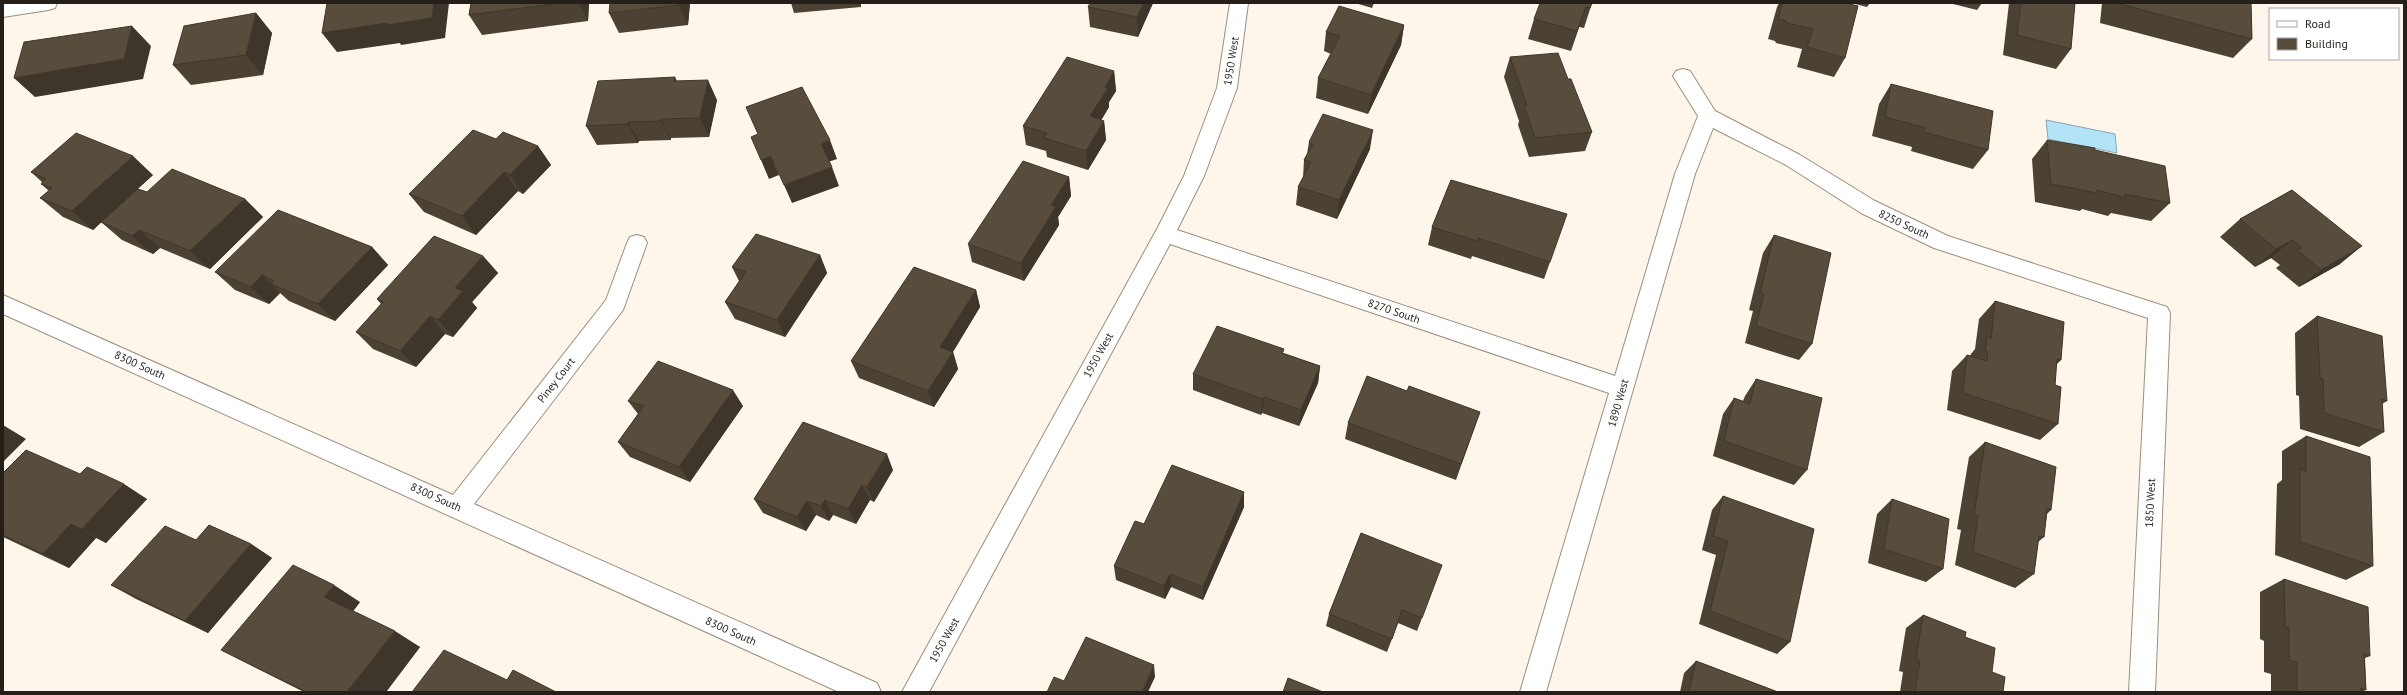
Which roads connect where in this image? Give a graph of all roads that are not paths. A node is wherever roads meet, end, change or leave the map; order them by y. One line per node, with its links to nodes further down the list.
1 (48, 3): 3 (street)
2 (1239, 3): 6 (street, 1950 West)
3 (3, 10)
4 (1684, 76): 5 (street)
5 (1708, 116): 9 (street, 8250 South); 10 (street, 1890 West)
6 (1165, 234): 10 (street, 8270 South); 13 (street, 1950 West)
7 (637, 243): 11 (street, Piney Court)
8 (3, 304): 11 (street, 8300 South)
9 (2159, 313): 15 (street, 1850 West)
10 (1622, 388): 14 (street, 1890 West)
11 (458, 507): 12 (street, 8300 South)
12 (868, 692)
13 (915, 692)
14 (1533, 692)
15 (2142, 692)

